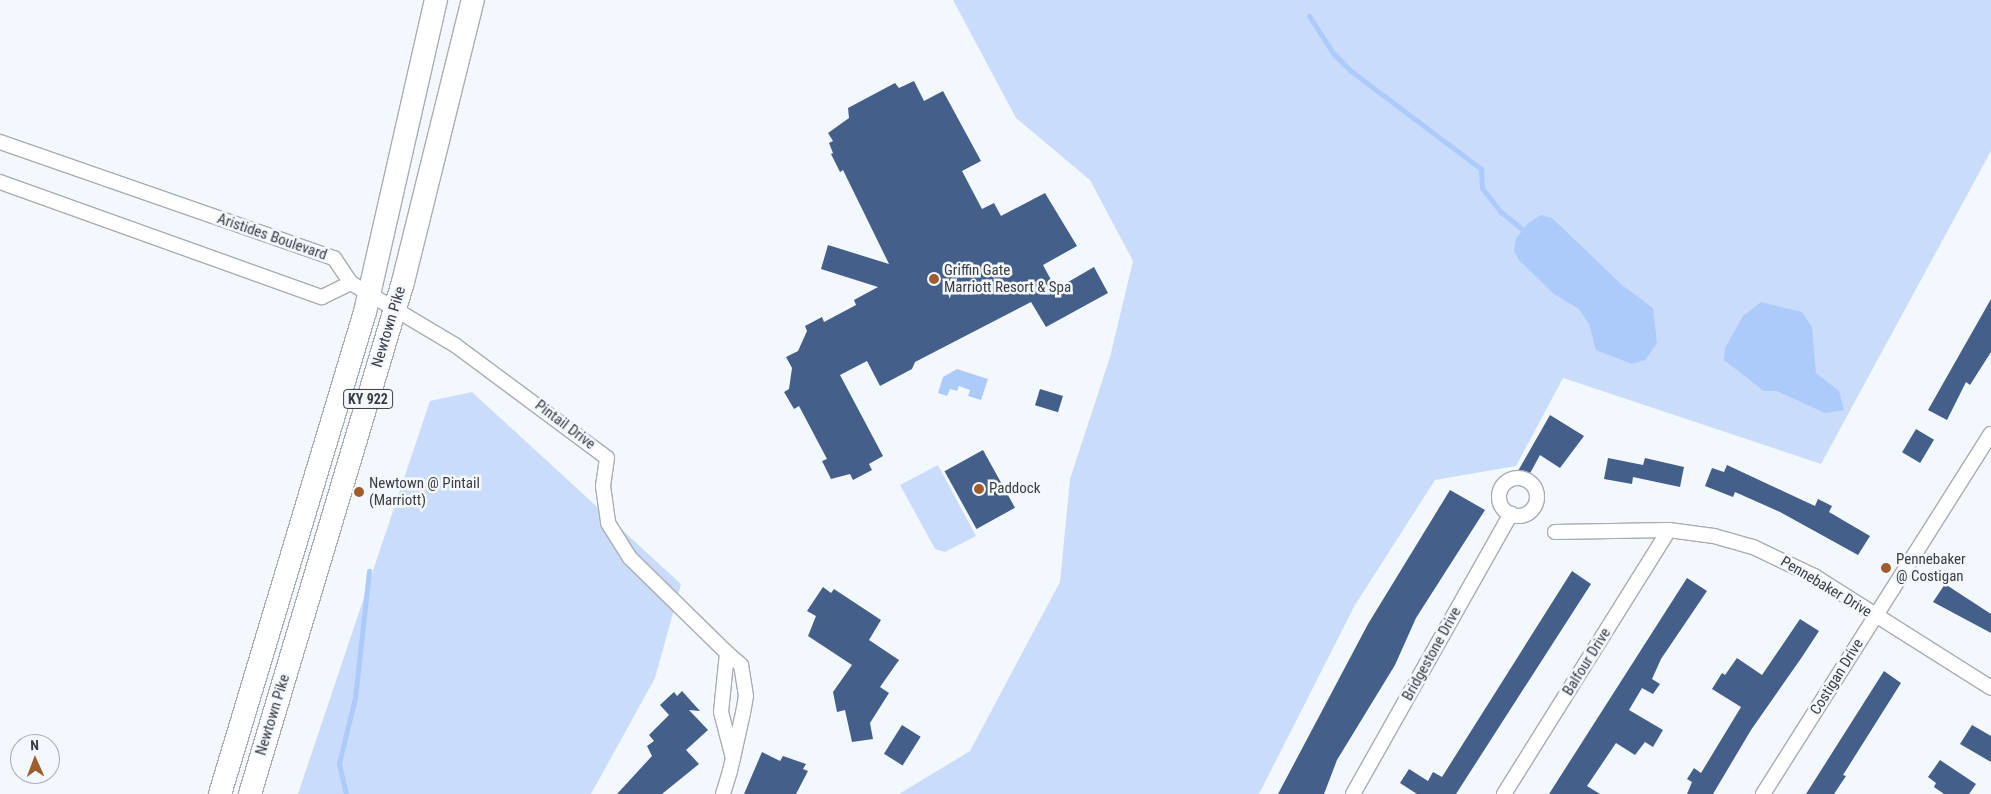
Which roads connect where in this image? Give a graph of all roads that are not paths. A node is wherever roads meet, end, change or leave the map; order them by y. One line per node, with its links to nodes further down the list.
1 (436, 0): 5 (highway, Newtown Pike / KY 922)
2 (473, 0): 6 (highway, Newtown Pike / KY 922)
3 (0, 142): 5 (street, Aristides Boulevard)
4 (0, 182): 5 (street)
5 (360, 288): 6 (street); 15 (highway, Newtown Pike / KY 922)
6 (395, 307): 12 (street, Pintail Drive); 16 (highway, Newtown Pike / KY 922)
7 (1991, 434): 11 (street, Costigan Drive)
8 (1511, 514): 18 (street, Bridgestone Drive)
9 (1669, 530): 10 (street, Pennebaker Drive); 11 (street, Pennebaker Drive); 19 (street, Balfour Drive)
10 (1554, 532)
11 (1876, 616): 13 (street, Pennebaker Drive); 20 (street, Costigan Drive)
12 (727, 653): 14 (street); 14 (street, Pintail Drive)
13 (1991, 688)
14 (733, 758): 17 (street, Pintail Drive)
15 (220, 794)
16 (250, 794)
17 (723, 794)
18 (1353, 794)
19 (1504, 794)
20 (1763, 794)

